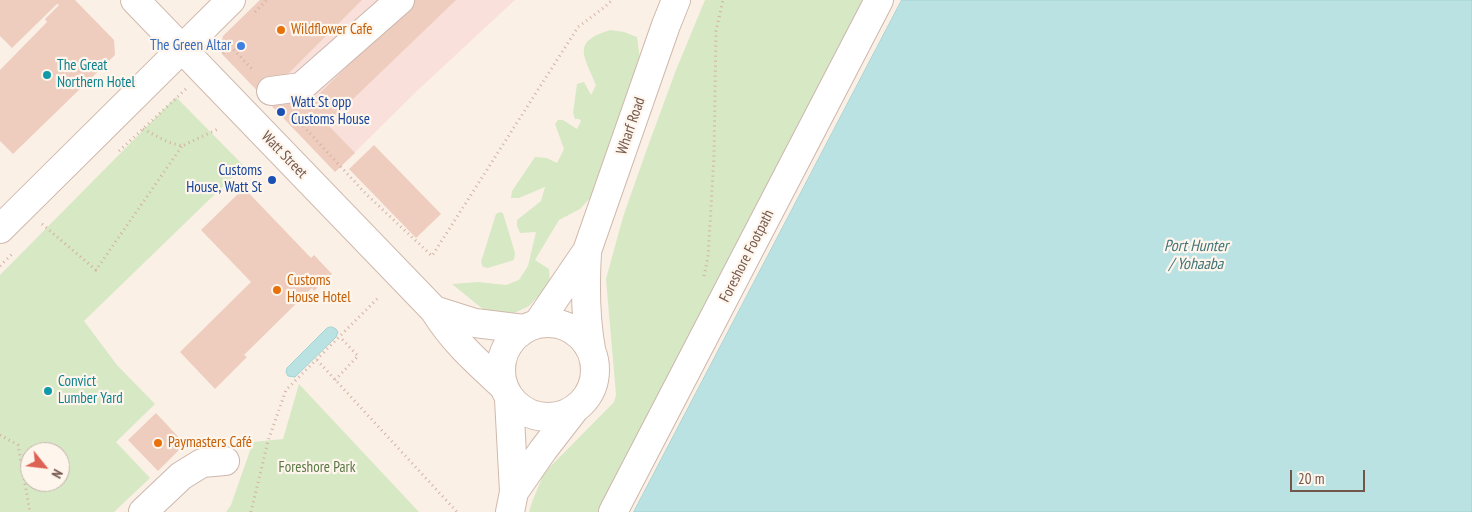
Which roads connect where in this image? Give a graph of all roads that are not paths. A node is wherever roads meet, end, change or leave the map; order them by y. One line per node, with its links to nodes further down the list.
1 (135, 0): 7 (street, Watt Street)
2 (206, 0): 7 (street)
3 (231, 0): 7 (street)
4 (400, 0): 8 (street)
5 (676, 0): 11 (street, Wharf Road)
6 (880, 0): 20 (street, Foreshore Footpath)
7 (176, 42): 9 (street); 10 (street); 12 (street, Watt Street)
8 (271, 91)
9 (0, 203)
10 (0, 229)
11 (587, 251): 13 (street, Wharf Road); 14 (street, Wharf Road)
12 (434, 310): 13 (street, Watt Street); 15 (street, Watt Street)
13 (531, 326): 14 (street); 15 (street)
14 (591, 349): 16 (street)
15 (506, 393): 16 (street); 18 (street)
16 (574, 410): 18 (street)
17 (225, 461): 19 (street)
18 (512, 502)
19 (143, 512)
20 (613, 512)

